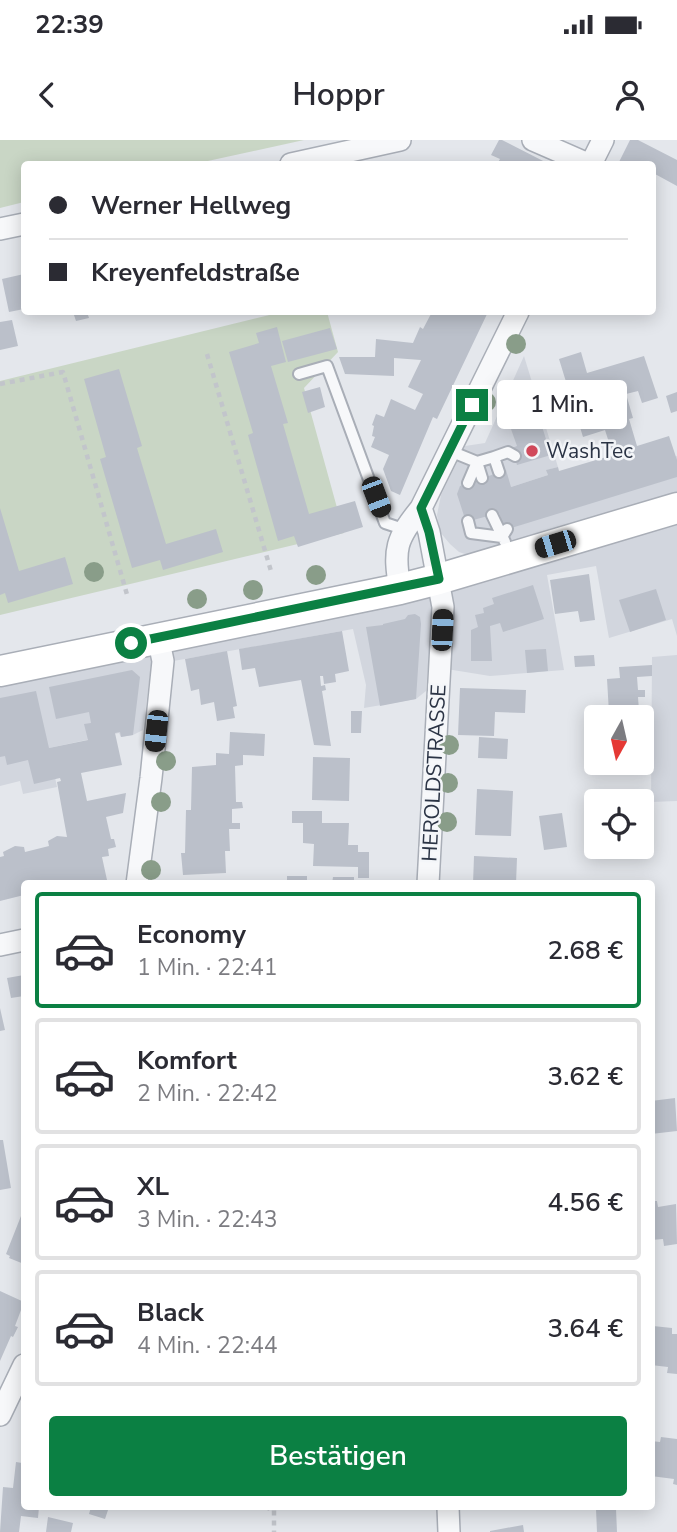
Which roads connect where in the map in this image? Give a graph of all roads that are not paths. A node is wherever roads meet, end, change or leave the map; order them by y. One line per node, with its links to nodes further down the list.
1 (400, 140): 4 (street)
2 (533, 140): 5 (street)
3 (603, 140): 6 (street)
4 (305, 161)
5 (582, 161)
6 (591, 161)
7 (21, 225): 8 (street)
8 (0, 229)
9 (517, 315): 11 (street)
10 (299, 374): 22 (lane)
11 (450, 451): 14 (lane); 18 (street)
12 (515, 456): 13 (lane)
13 (494, 457): 14 (lane); 15 (lane)
14 (477, 461): 16 (lane); 17 (lane)
15 (499, 472)
16 (482, 478)
17 (468, 483)
18 (421, 508): 22 (street); 23 (street, HEROLDSTRASSE)
19 (676, 513): 24 (main road)
20 (492, 515): 24 (lane)
21 (468, 522): 24 (lane)
22 (403, 530): 23 (lane); 26 (street)
23 (429, 532): 25 (street, HEROLDSTRASSE)
24 (507, 541): 25 (main road)
25 (439, 579): 26 (main road); 30 (street, HEROLDSTRASSE)
26 (400, 589): 27 (main road)
27 (158, 637): 28 (main road); 29 (street)
28 (0, 671)
29 (137, 880)
30 (428, 880)
31 (21, 941): 32 (street)
32 (0, 945)
33 (21, 1371): 34 (street)
34 (0, 1415)
35 (448, 1510): 36 (street)
36 (449, 1532)

